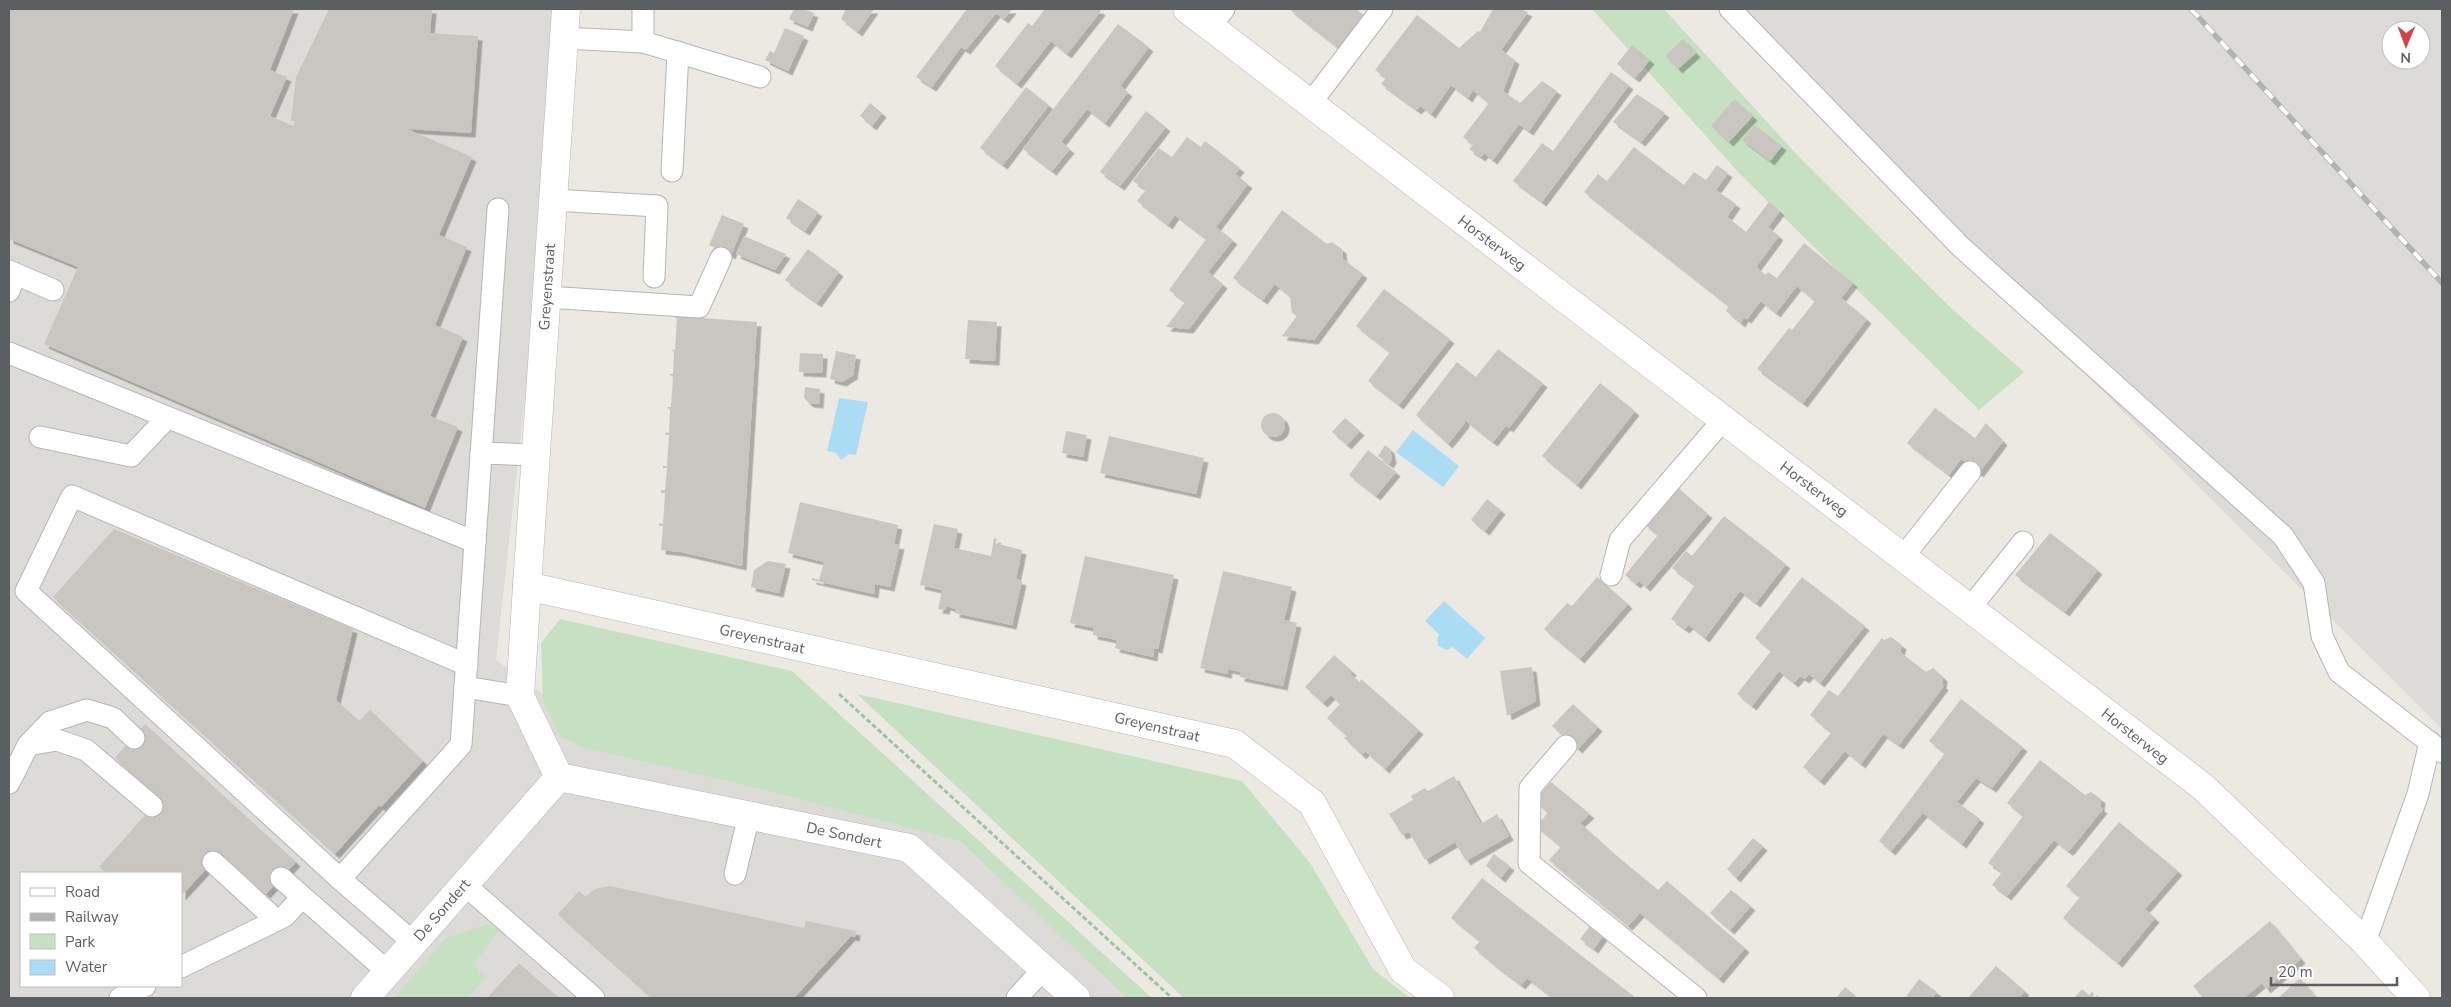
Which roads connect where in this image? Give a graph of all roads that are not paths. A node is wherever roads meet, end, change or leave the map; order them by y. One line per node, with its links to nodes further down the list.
1 (566, 9): 7 (street, Greyenstraat)
2 (643, 9): 8 (lane)
3 (1187, 9): 6 (street, Horsterweg)
4 (1382, 9): 11 (lane)
5 (1730, 9): 39 (lane)
6 (1217, 18): 11 (street, Horsterweg)
7 (564, 38): 8 (lane); 13 (street, Greyenstraat)
8 (643, 42): 9 (lane)
9 (678, 52): 10 (lane); 12 (lane)
10 (760, 77)
11 (1310, 104): 22 (street, Horsterweg)
12 (672, 172)
13 (553, 200): 16 (lane); 19 (street, Greyenstraat)
14 (498, 209): 24 (lane)
15 (721, 258): 19 (lane)
16 (654, 277)
17 (11, 279): 18 (lane)
18 (53, 290)
19 (547, 297): 25 (street, Greyenstraat)
20 (9, 353): 21 (lane)
21 (167, 418): 23 (lane); 27 (lane)
22 (1724, 420): 29 (street, Horsterweg); 30 (lane)
23 (40, 437)
24 (481, 453): 25 (lane); 27 (lane)
25 (536, 455): 31 (street, Greyenstraat)
26 (1970, 472): 29 (lane)
27 (475, 542): 33 (lane)
28 (2023, 542): 32 (lane)
29 (1903, 557): 32 (street, Horsterweg)
30 (1610, 575)
31 (527, 586): 35 (street); 62 (street, Greyenstraat)
32 (1970, 608): 51 (street, Horsterweg)
33 (467, 664): 34 (lane); 47 (lane)
34 (465, 687): 35 (lane); 47 (lane)
35 (520, 696): 40 (street)
36 (134, 738): 37 (lane)
37 (28, 745): 41 (lane); 42 (lane)
38 (1566, 746): 63 (lane)
39 (2436, 747): 51 (lane)
40 (559, 777): 43 (street, De Sondert); 48 (street, De Sondert)
41 (9, 783)
42 (152, 806)
43 (749, 815): 45 (lane); 54 (street, De Sondert)
44 (213, 862): 50 (lane)
45 (735, 874)
46 (281, 878): 49 (lane)
47 (340, 879): 52 (lane)
48 (464, 885): 52 (street, De Sondert); 59 (lane)
49 (302, 897): 50 (lane); 55 (lane)
50 (276, 920): 53 (lane)
51 (2365, 942): 64 (street, Horsterweg)
52 (414, 943): 55 (street, De Sondert)
53 (182, 967)
54 (1043, 969): 60 (lane); 61 (street, De Sondert)
55 (388, 972): 58 (street, De Sondert)
56 (143, 987): 57 (lane)
57 (120, 998)
58 (365, 998)
59 (594, 998)
60 (1017, 998)
61 (1076, 998)
62 (1440, 998)
63 (1696, 998)
64 (2416, 998)

